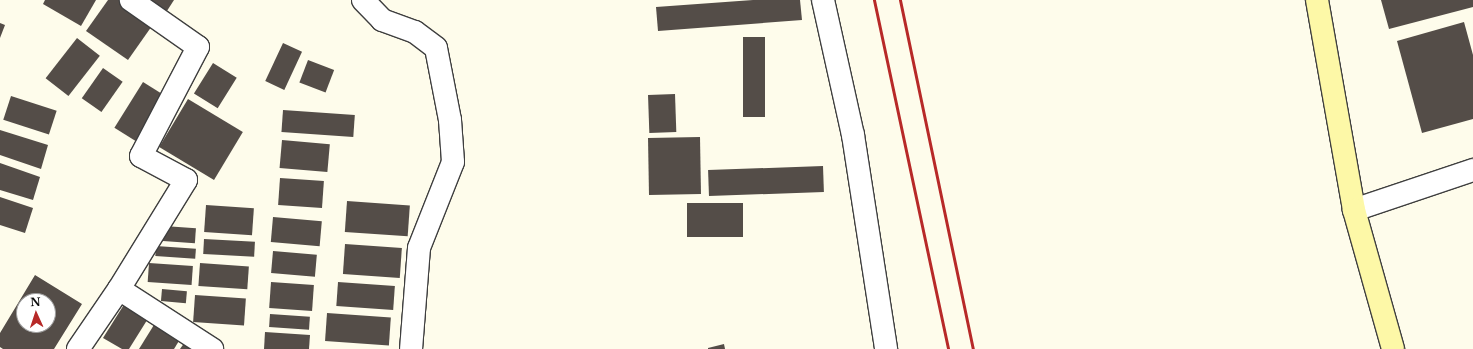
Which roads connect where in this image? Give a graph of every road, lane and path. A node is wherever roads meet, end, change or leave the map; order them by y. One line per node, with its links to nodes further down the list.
1 (131, 0): 7 (street)
2 (363, 0): 10 (street)
3 (822, 0): 11 (street)
4 (1317, 0): 6 (street)
5 (1473, 170): 6 (street)
6 (1354, 210): 12 (street)
7 (119, 289): 8 (street); 9 (street)
8 (78, 349)
9 (212, 349)
10 (411, 349)
11 (886, 349)
12 (1393, 349)

